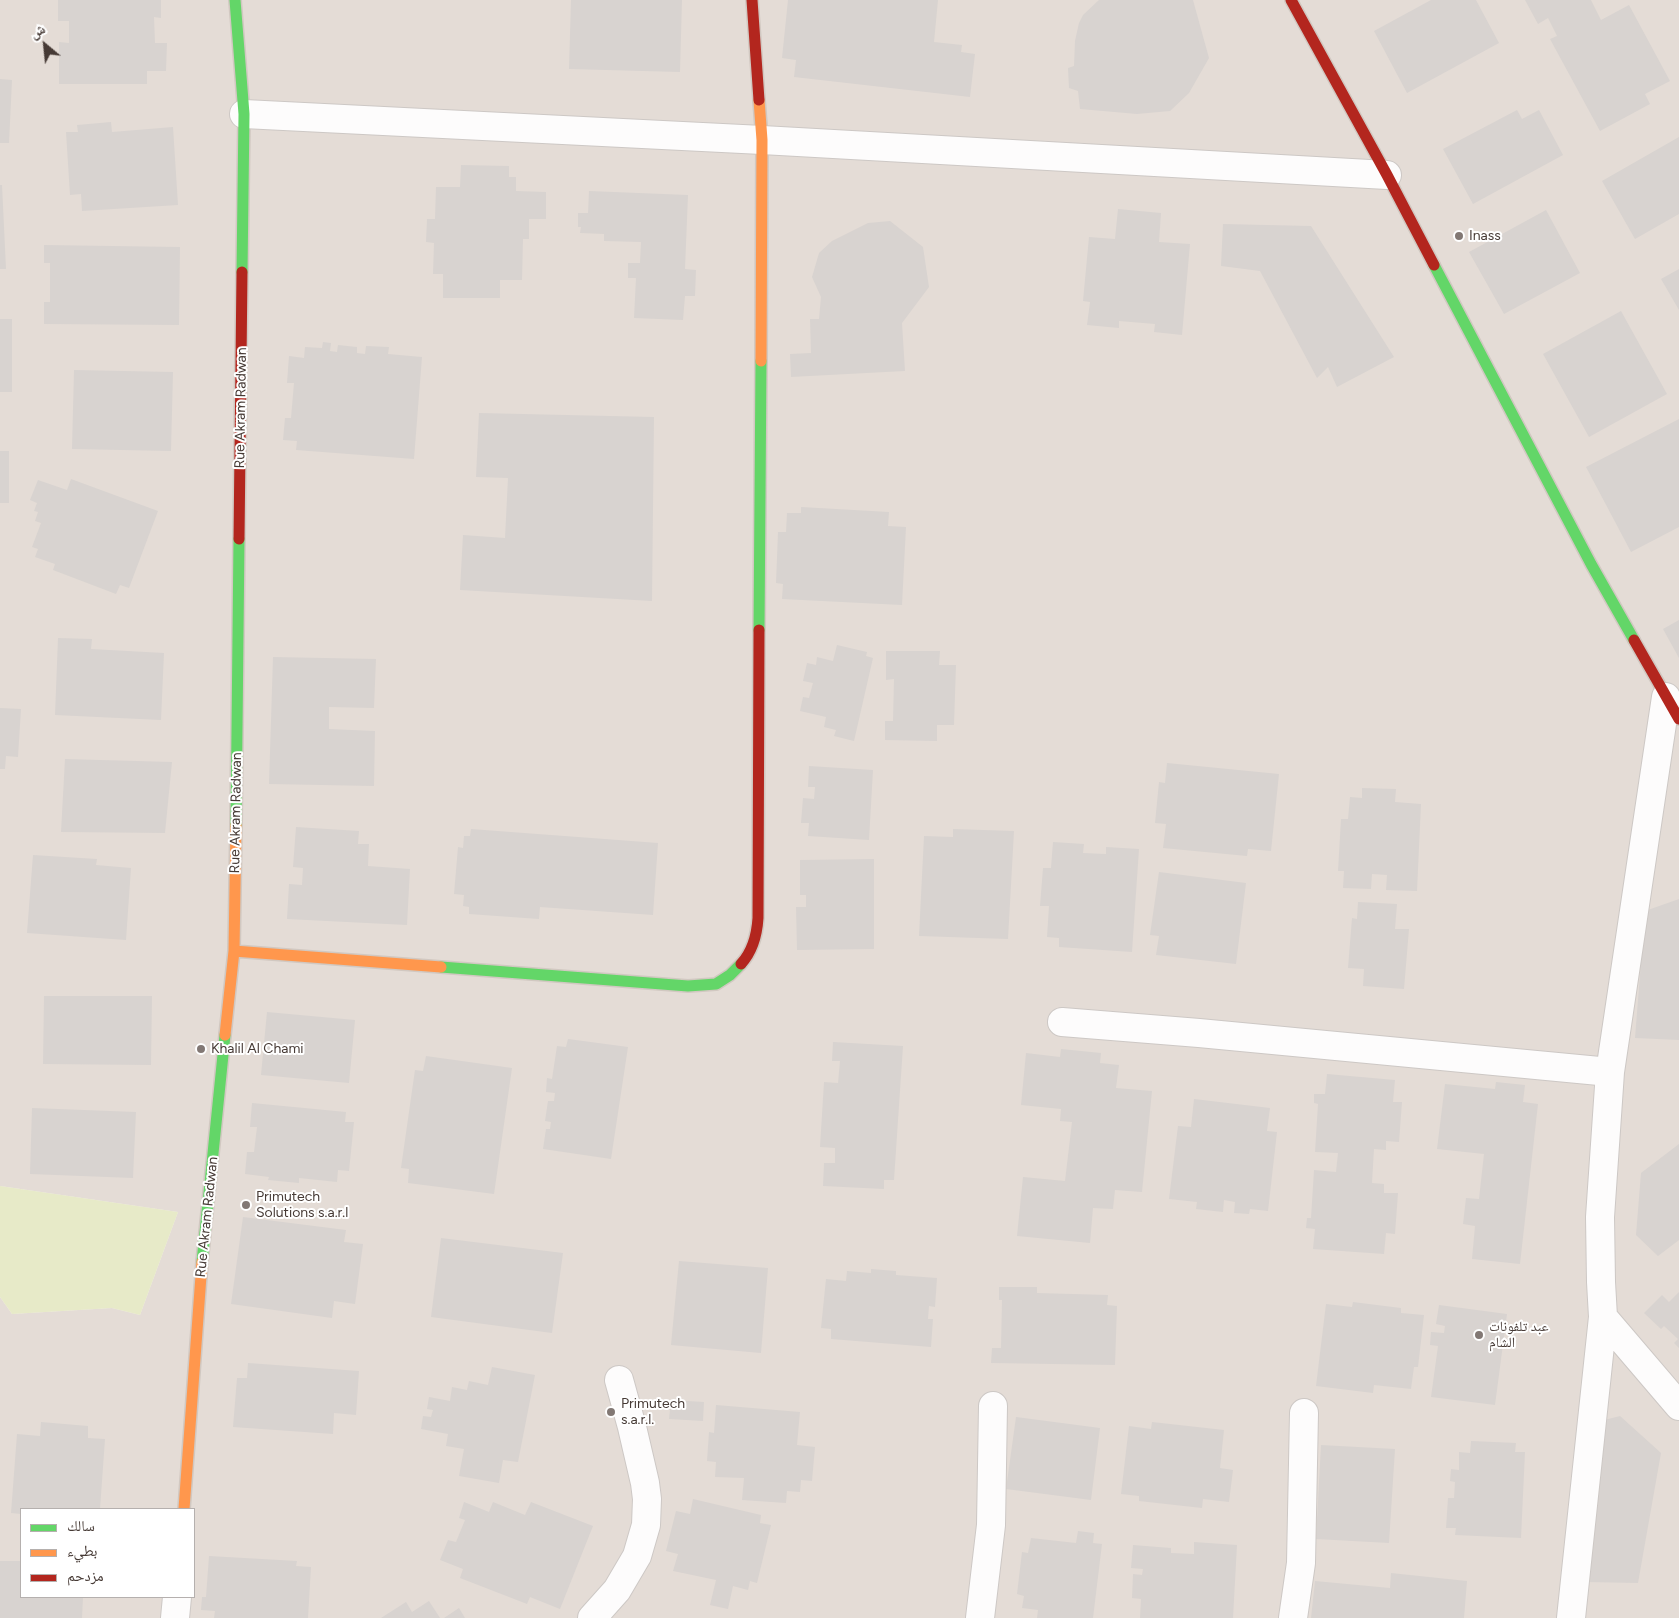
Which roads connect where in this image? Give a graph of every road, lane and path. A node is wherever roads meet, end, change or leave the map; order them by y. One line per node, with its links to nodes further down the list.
1 (235, 0): 4 (street, Rue Akram Radwan)
2 (752, 0): 5 (street)
3 (1291, 0): 6 (street)
4 (244, 114): 5 (street); 8 (street, Rue Akram Radwan)
5 (762, 140): 6 (street); 8 (street)
6 (1388, 176): 7 (street)
7 (1672, 708): 10 (street)
8 (234, 952): 16 (street, Rue Akram Radwan)
9 (1062, 1022): 10 (street)
10 (1610, 1072): 11 (street)
11 (1603, 1317): 14 (street); 22 (street)
12 (619, 1380): 19 (street)
13 (993, 1406): 20 (street)
14 (1679, 1406)
15 (1304, 1413): 21 (street)
16 (184, 1508)
17 (177, 1598): 18 (street)
18 (175, 1618)
19 (592, 1618)
20 (980, 1618)
21 (1293, 1618)
22 (1571, 1618)

